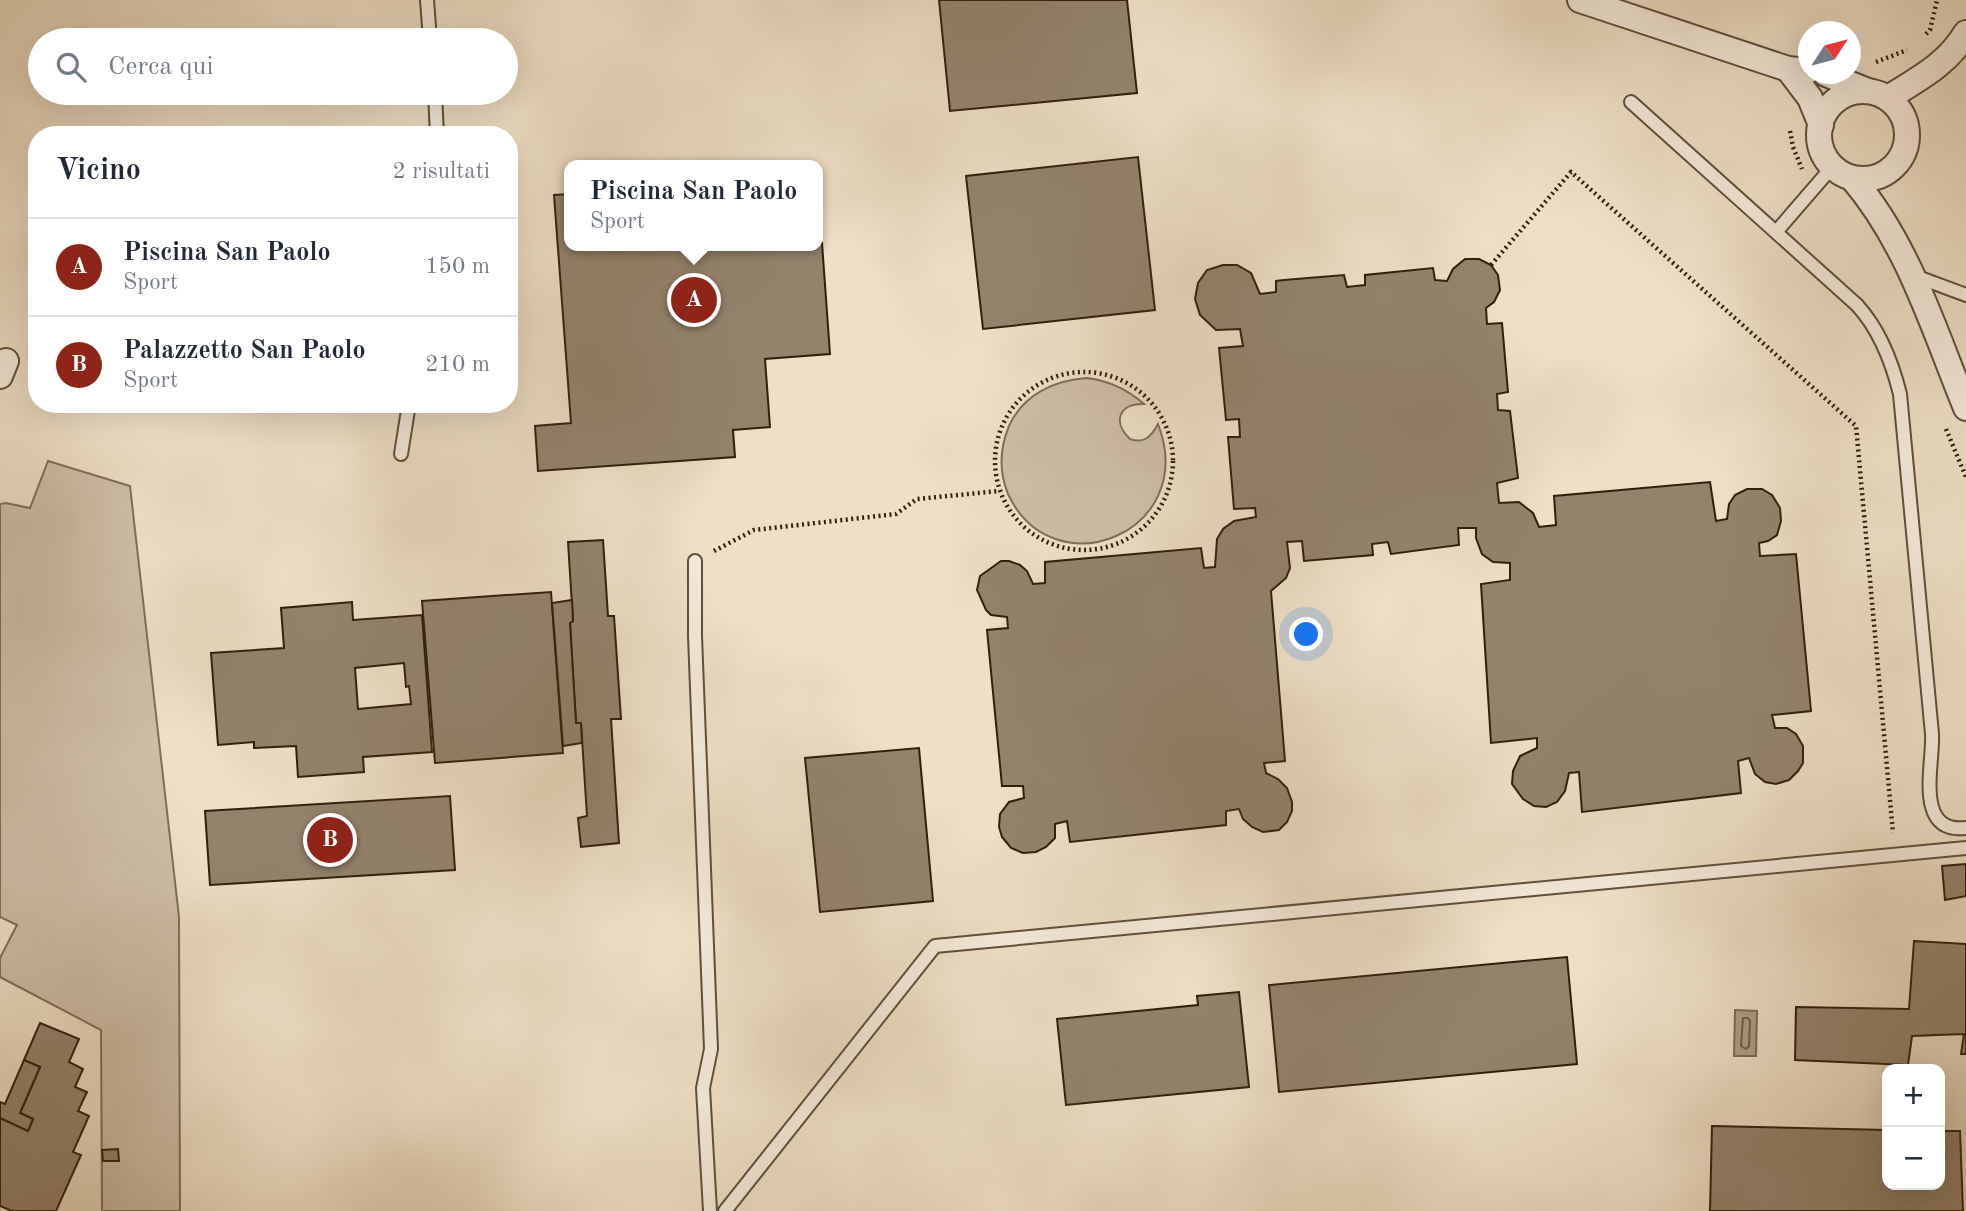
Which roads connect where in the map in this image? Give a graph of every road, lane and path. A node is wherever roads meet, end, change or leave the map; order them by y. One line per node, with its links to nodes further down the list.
1 (427, 0): 4 (lane)
2 (1580, 0): 9 (street)
3 (1937, 0): 6 (path)
4 (429, 28)
5 (1966, 33): 12 (street)
6 (1922, 39)
7 (1913, 47): 8 (path)
8 (1870, 62)
9 (1798, 70)
10 (1804, 84): 16 (street)
11 (1851, 84): 12 (street)
12 (1878, 95): 16 (street); 18 (street)
13 (1631, 102): 20 (lane)
14 (436, 105): 17 (lane)
15 (1789, 121): 19 (path)
16 (1821, 125): 19 (street)
17 (437, 126)
18 (1888, 172): 19 (street); 22 (street)
19 (1834, 176): 20 (lane); 22 (street)
20 (1776, 232): 31 (lane)
21 (1490, 265): 33 (path)
22 (1911, 274): 23 (lane); 24 (street)
23 (1966, 295)
24 (1966, 408)
25 (408, 413): 27 (lane)
26 (1944, 424): 28 (path)
27 (401, 454)
28 (1966, 477)
29 (999, 491): 29 (path); 30 (path)
30 (695, 561): 34 (lane)
31 (1966, 828)
32 (1966, 848): 33 (lane)
33 (1895, 855): 35 (lane)
34 (710, 1211)
35 (725, 1211)

